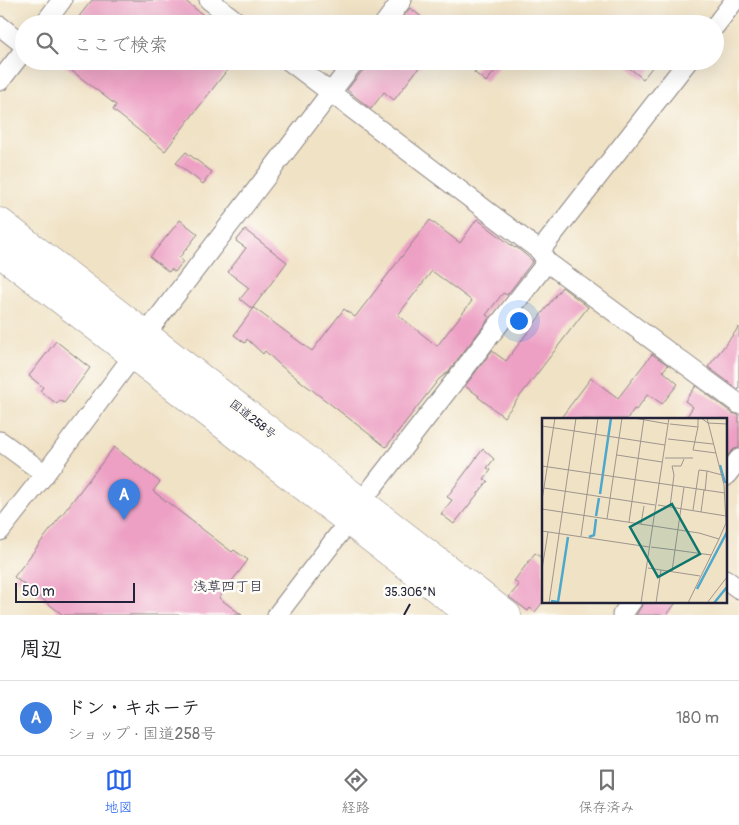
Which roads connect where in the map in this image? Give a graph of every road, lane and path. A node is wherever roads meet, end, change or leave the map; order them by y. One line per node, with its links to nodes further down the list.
1 (62, 0): 5 (street)
2 (208, 0): 6 (street)
3 (402, 0): 7 (street)
4 (735, 0): 8 (street)
5 (51, 15)
6 (228, 15)
7 (391, 15)
8 (723, 15)
9 (0, 26): 10 (street)
10 (15, 38)
11 (15, 62): 15 (street)
12 (302, 70): 16 (street)
13 (348, 70): 16 (street)
14 (681, 70): 19 (street)
15 (0, 81)
16 (331, 93): 19 (street); 20 (street)
17 (0, 222): 20 (highway, 国道258号)
18 (0, 253): 20 (highway, 国道258号)
19 (543, 256): 21 (street); 26 (street)
20 (139, 346): 24 (street); 26 (highway, 国道258号)
21 (739, 404)
22 (0, 441): 24 (street)
23 (739, 459): 25 (street)
24 (45, 474): 27 (street)
25 (726, 476)
26 (355, 512): 31 (street); 32 (highway, 国道258号); 33 (highway, 国道258号)
27 (0, 531)
28 (726, 579): 29 (street)
29 (739, 589)
30 (631, 602): 34 (street)
31 (277, 615)
32 (471, 615)
33 (507, 615)
34 (622, 615)

